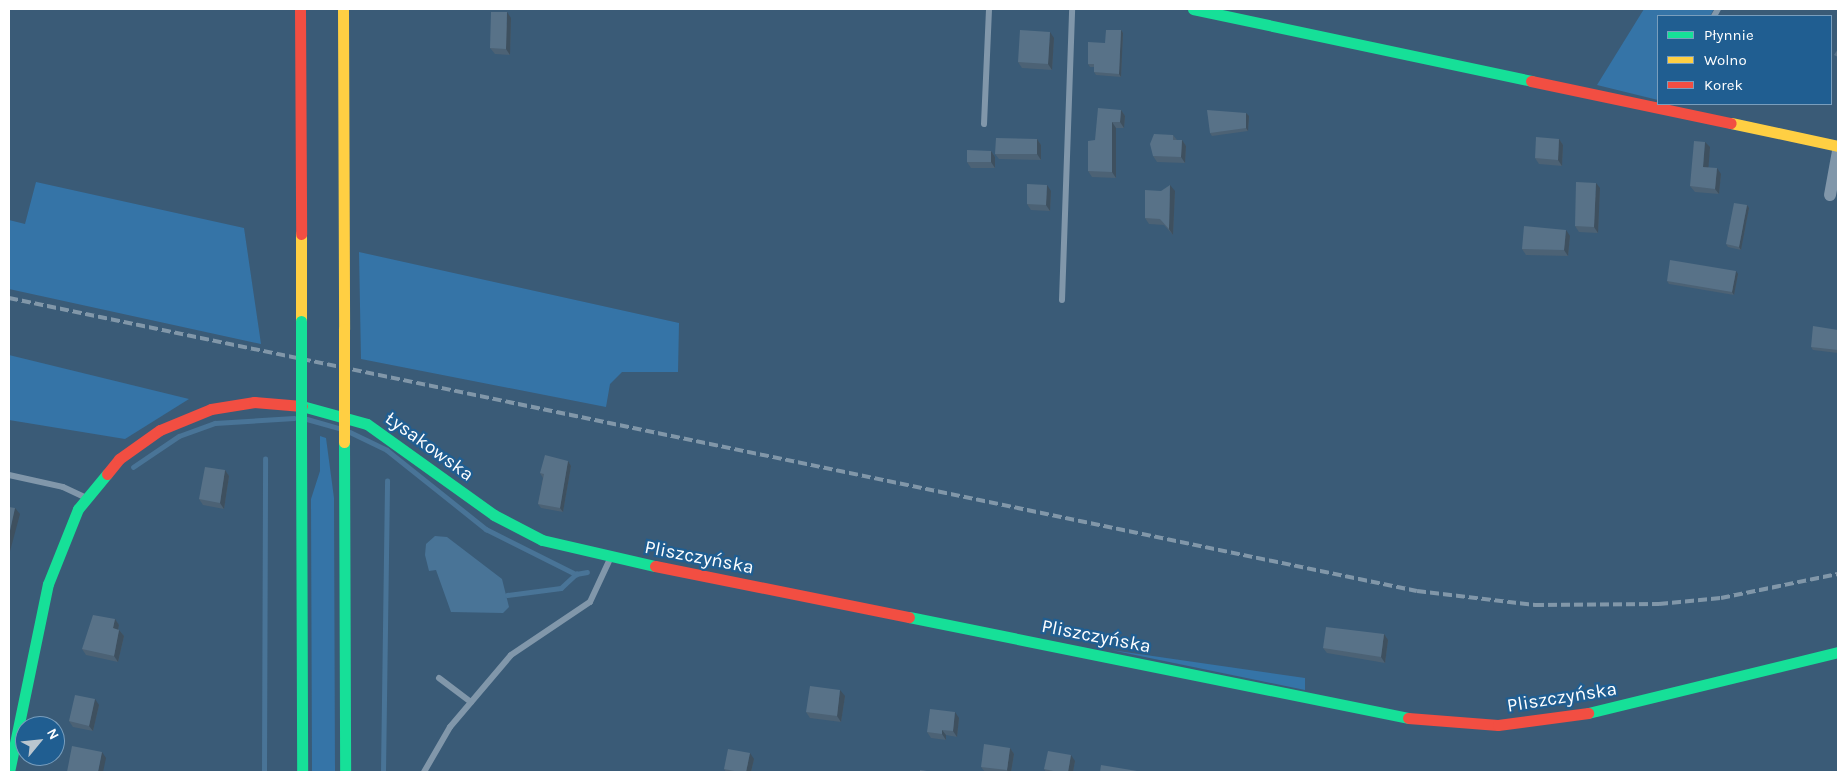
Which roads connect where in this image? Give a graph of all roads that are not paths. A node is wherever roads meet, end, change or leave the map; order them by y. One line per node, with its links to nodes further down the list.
1 (300, 9): 21 (main road, bridge)
2 (343, 9): 22 (main road, bridge)
3 (989, 9): 9 (lane)
4 (1072, 9): 13 (lane)
5 (1192, 9): 6 (main road)
6 (1238, 14): 7 (main road)
7 (1657, 104)
8 (1664, 106): 10 (main road)
9 (984, 124)
10 (1838, 146)
11 (1838, 151): 12 (street)
12 (1830, 195)
13 (1062, 300)
14 (9, 475): 15 (lane)
15 (85, 498): 16 (main road, Łysakowska); 20 (main road, Łysakowska)
16 (610, 559): 17 (main road, Pliszczyńska); 19 (lane)
17 (1838, 652)
18 (439, 678): 19 (lane)
19 (471, 702): 23 (lane)
20 (9, 772)
21 (302, 772)
22 (345, 772)
23 (424, 772)

